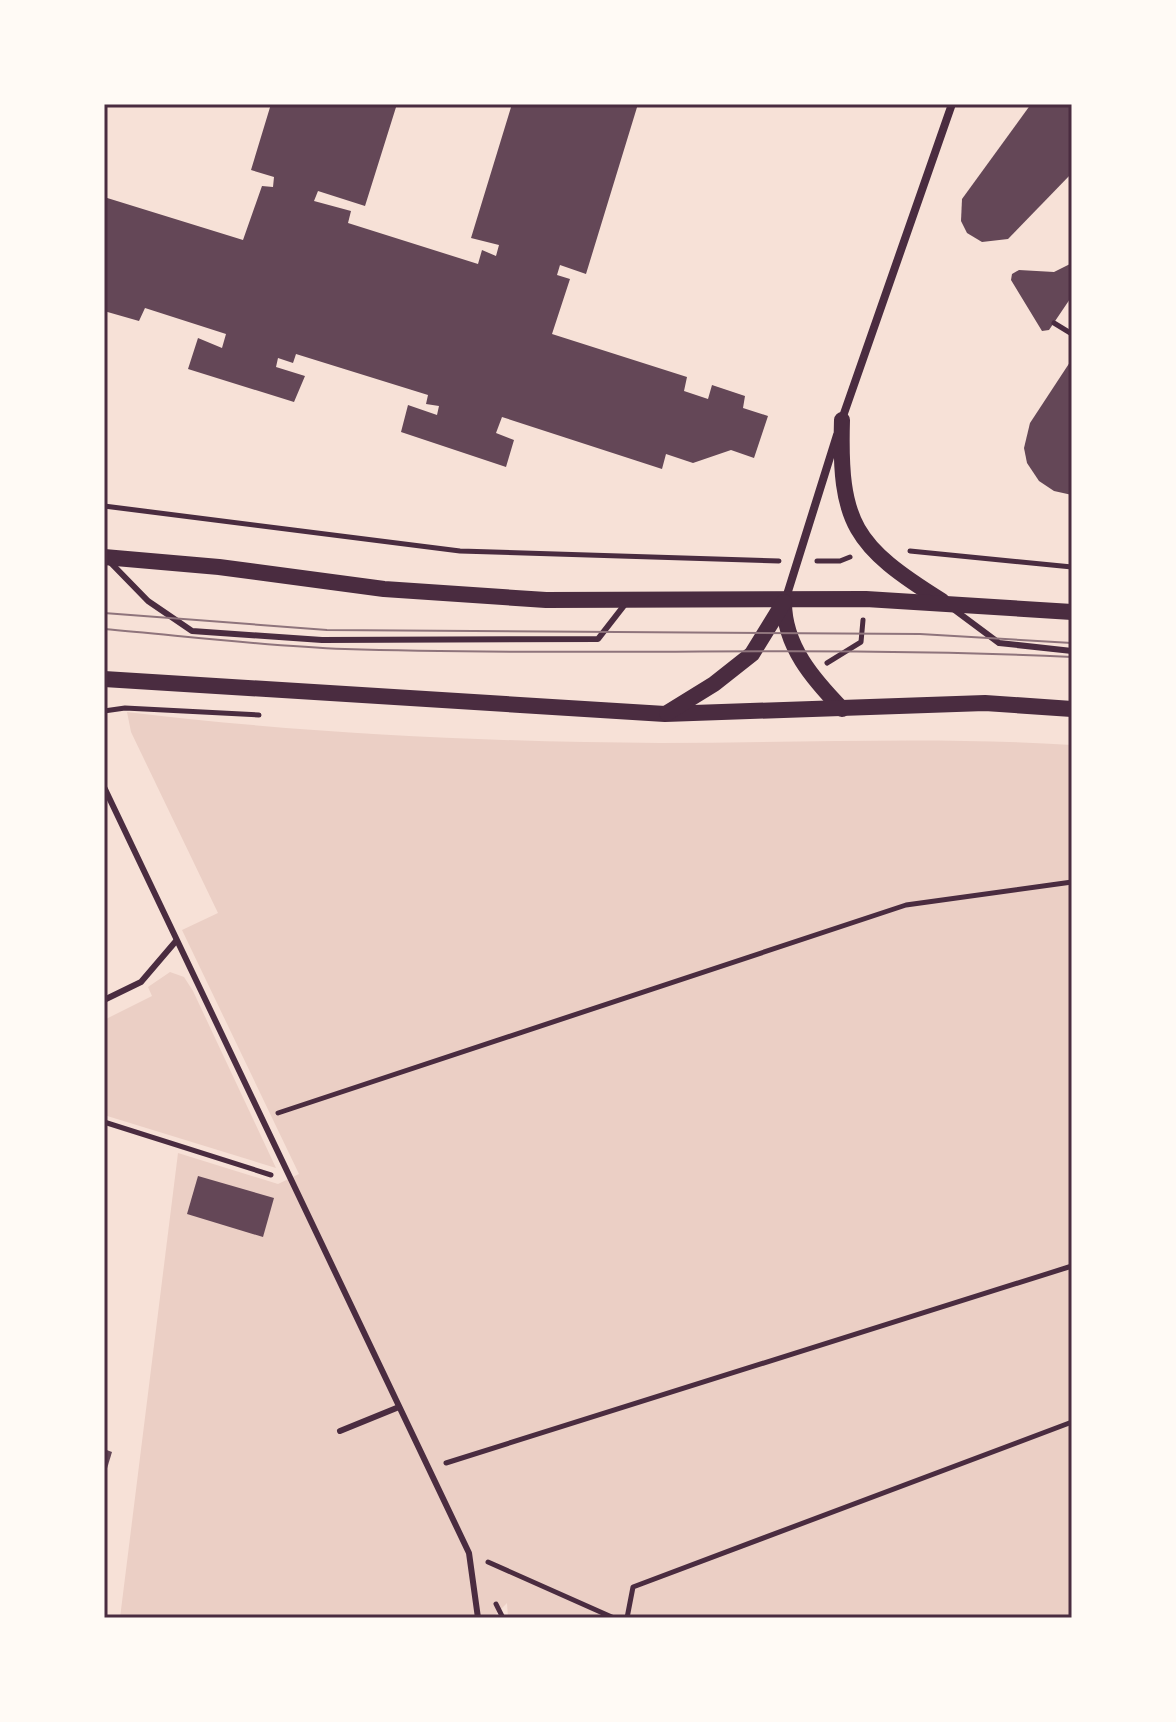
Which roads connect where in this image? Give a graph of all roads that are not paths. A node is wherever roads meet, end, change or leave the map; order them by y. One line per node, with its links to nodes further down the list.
1 (952, 104): 2 (street)
2 (842, 420): 5 (street); 6 (main road)
3 (104, 557): 4 (main road); 4 (lane)
4 (629, 600): 5 (main road)
5 (784, 602): 6 (main road); 10 (main road); 12 (main road)
6 (943, 602): 7 (main road); 8 (lane)
7 (1072, 612)
8 (1072, 651)
9 (104, 679): 12 (main road)
10 (842, 709): 11 (main road); 12 (main road)
11 (1072, 709)
12 (665, 714)
13 (104, 787): 14 (lane)
14 (176, 941): 15 (lane); 16 (lane)
15 (104, 1000)
16 (399, 1407): 17 (lane); 18 (lane)
17 (340, 1431)
18 (478, 1618)

